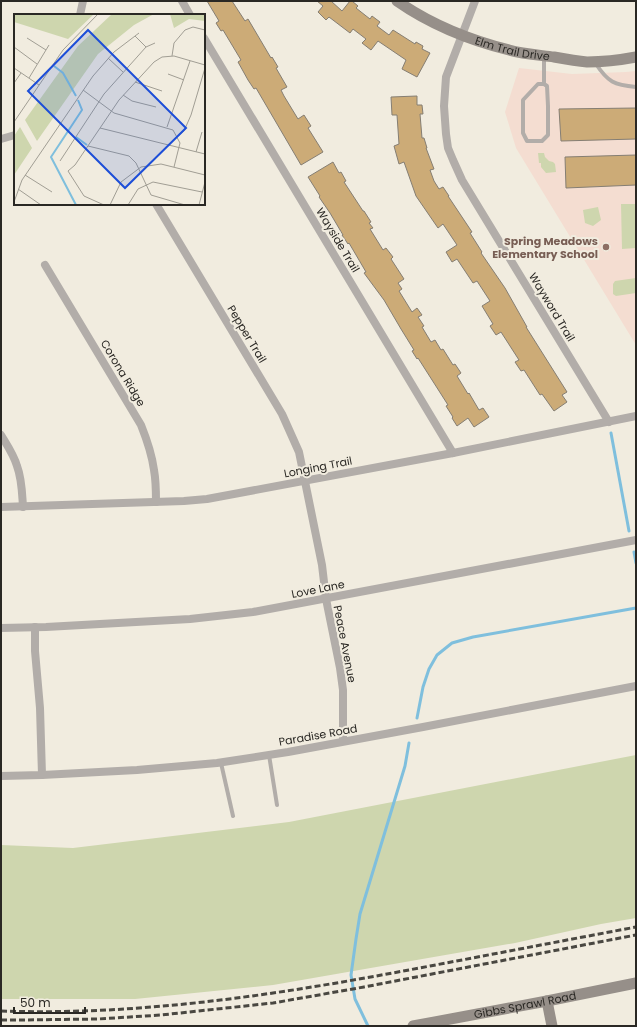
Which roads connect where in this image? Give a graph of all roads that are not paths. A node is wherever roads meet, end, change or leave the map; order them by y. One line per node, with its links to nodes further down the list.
1 (83, 1): 5 (street)
2 (182, 1): 6 (street)
3 (397, 1): 7 (street, Elm Trail Drive)
4 (475, 1): 7 (street, Wayword Trail)
5 (80, 14)
6 (189, 14)
7 (462, 35): 9 (street, Elm Trail Drive); 19 (street, Wayword Trail)
8 (205, 40): 21 (street, Wayside Trail)
9 (544, 56): 11 (street, Elm Trail Drive); 12 (lane)
10 (636, 57): 11 (street, Elm Trail Drive)
11 (594, 61): 13 (lane)
12 (544, 84): 12 (lane)
13 (636, 87)
14 (14, 135): 15 (street)
15 (1, 138)
16 (157, 205): 22 (street, Pepper Trail)
17 (45, 265): 23 (street, Corona Ridge)
18 (636, 416): 19 (street, Longing Trail)
19 (609, 422): 21 (street, Longing Trail)
20 (1, 435): 25 (street)
21 (453, 453): 22 (street, Longing Trail)
22 (305, 481): 23 (street, Longing Trail); 27 (street, Peace Avenue)
23 (156, 502): 25 (street, Longing Trail)
24 (1, 507): 25 (street, Longing Trail)
25 (23, 507)
26 (636, 540): 27 (street, Love Lane)
27 (326, 599): 28 (street, Love Lane); 31 (street, Peace Avenue)
28 (35, 627): 29 (street, Love Lane); 34 (street)
29 (1, 628)
30 (636, 686): 31 (street, Paradise Road)
31 (343, 741): 32 (street, Paradise Road)
32 (269, 755): 33 (street, Paradise Road); 36 (lane)
33 (221, 763): 34 (street, Paradise Road); 37 (lane)
34 (42, 775): 35 (street, Paradise Road)
35 (1, 776)
36 (277, 805)
37 (233, 816)
38 (636, 983): 39 (street, Gibbs Sprawl Road)
39 (547, 1001): 40 (street, Gibbs Sprawl Road); 41 (street)
40 (413, 1026)
41 (552, 1026)

